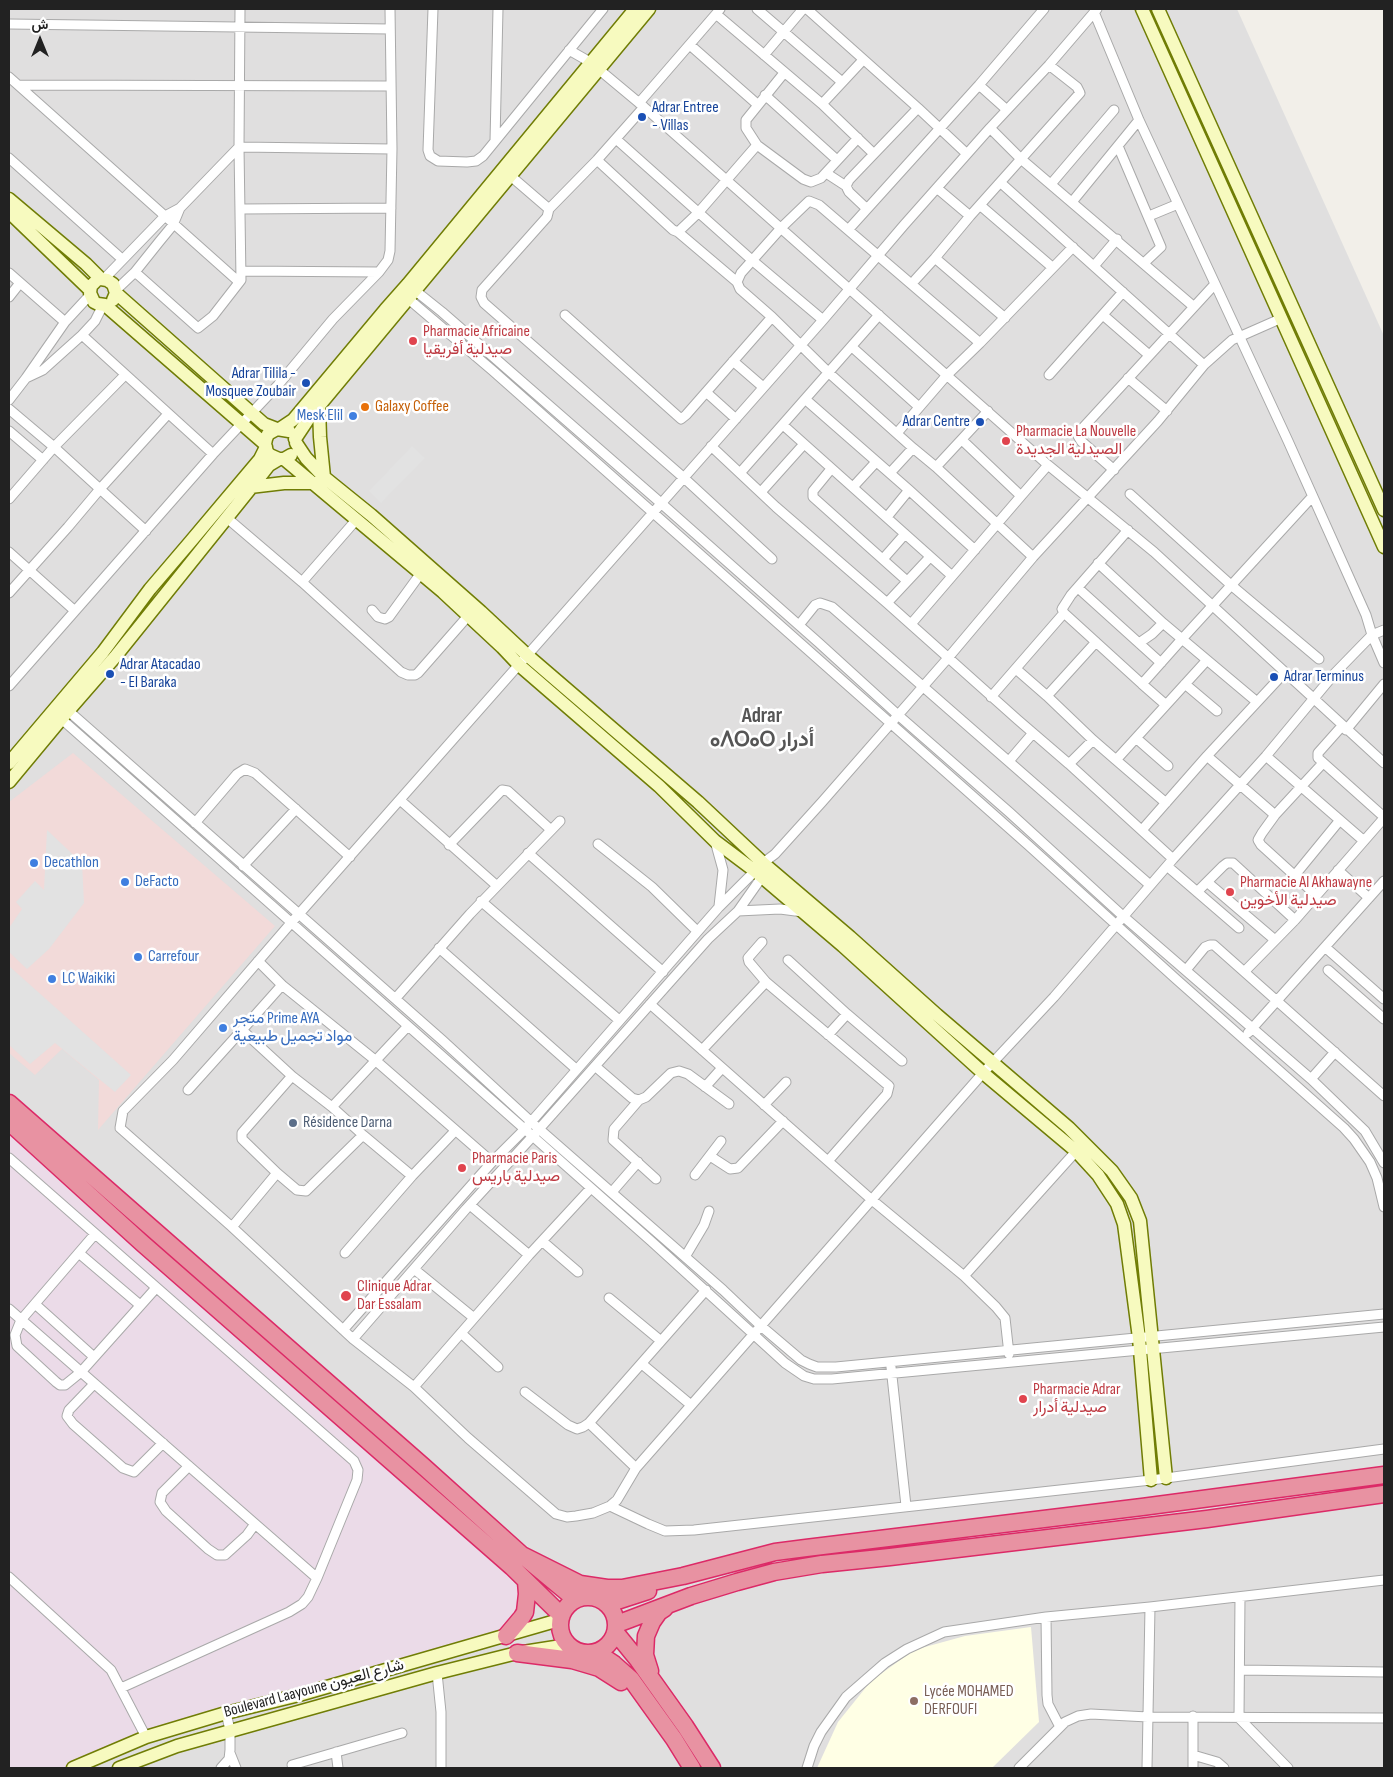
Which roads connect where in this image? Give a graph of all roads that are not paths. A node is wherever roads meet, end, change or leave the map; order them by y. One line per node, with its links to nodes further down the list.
1 (240, 9): 16 (street)
2 (390, 9): 17 (street)
3 (433, 9): 44 (street)
4 (498, 9): 44 (street)
5 (603, 9): 20 (street)
6 (635, 9): 24 (street)
7 (649, 9): 24 (street)
8 (757, 9): 18 (street)
9 (805, 9): 18 (street); 22 (street)
10 (1043, 9): 29 (street)
11 (1142, 9): 112 (street)
12 (1158, 9): 177 (street)
13 (1096, 10): 23 (street); 39 (street)
14 (718, 12): 19 (street); 21 (street)
15 (9, 24): 16 (street)
16 (240, 28): 17 (street); 30 (street)
17 (390, 28): 31 (street)
18 (784, 31): 21 (street); 27 (street)
19 (690, 45): 33 (street); 35 (street)
20 (569, 50): 24 (street); 44 (street)
21 (764, 55): 25 (street)
22 (863, 60): 27 (street); 36 (street)
23 (1049, 65): 37 (street); 52 (street)
24 (594, 66): 35 (street); 55 (street)
25 (784, 73): 32 (street); 34 (street)
26 (9, 77): 28 (street)
27 (842, 82): 34 (street)
28 (20, 85): 30 (street); 73 (street)
29 (979, 85): 37 (street); 40 (street)
30 (241, 86): 31 (street); 47 (street)
31 (391, 86): 48 (street)
32 (765, 95): 33 (street); 54 (street)
33 (758, 104): 45 (street)
34 (822, 104): 42 (street)
35 (642, 105): 43 (street); 57 (street)
36 (918, 108): 40 (street); 49 (street)
37 (1006, 110): 41 (street)
38 (1114, 110): 59 (street)
39 (1139, 120): 46 (street); 64 (street)
40 (940, 128): 50 (street); 70 (street)
41 (990, 128): 50 (street); 52 (street)
42 (858, 138): 49 (street); 54 (street)
43 (616, 139): 53 (street); 72 (street)
44 (495, 141)
45 (757, 145): 56 (street); 57 (street)
46 (1118, 146): 63 (street); 75 (street)
47 (239, 147): 48 (street); 66 (street); 68 (street)
48 (392, 149): 67 (street)
49 (873, 153): 60 (street)
50 (967, 154): 61 (street)
51 (9, 158): 84 (street)
52 (1021, 158): 58 (street); 59 (street)
53 (597, 160): 69 (street); 79 (street)
54 (837, 160): 56 (street)
55 (506, 172): 69 (street); 101 (street)
56 (826, 173): 60 (street)
57 (727, 179): 72 (street); 77 (street)
58 (1001, 183): 65 (street); 81 (street)
59 (1051, 184): 63 (street)
60 (846, 186): 70 (street)
61 (938, 189): 74 (street); 82 (street)
62 (9, 199): 93 (street)
63 (1072, 202): 80 (street)
64 (1178, 204): 75 (street); 98 (street)
65 (980, 206): 74 (street); 88 (street)
66 (180, 208): 73 (street); 76 (street)
67 (390, 208): 68 (street); 91 (street)
68 (241, 209): 89 (street)
69 (549, 209): 164 (street)
70 (867, 209): 78 (street)
71 (9, 212): 103 (street)
72 (698, 213): 79 (street); 85 (street)
73 (165, 216): 76 (street); 84 (street)
74 (970, 216): 83 (street)
75 (1149, 216): 86 (street)
76 (173, 225): 90 (street); 95 (street)
77 (782, 227): 78 (street); 85 (street); 99 (street)
78 (848, 230): 82 (street)
79 (678, 232): 96 (street)
80 (1116, 239): 86 (street); 87 (street)
81 (1073, 246): 87 (street); 88 (street)
82 (878, 256): 99 (street); 118 (street)
83 (935, 258): 94 (street); 111 (street)
84 (122, 259): 93 (street)
85 (752, 261): 96 (street); 113 (street)
86 (1144, 263): 106 (street)
87 (1094, 266): 102 (street)
88 (1052, 267): 111 (street)
89 (241, 271): 91 (street); 95 (street)
90 (135, 272): 95 (street); 100 (street)
91 (379, 272): 139 (street)
92 (9, 273): 97 (street)
93 (102, 279): 100 (street); 103 (street)
94 (915, 280)
95 (240, 282)
96 (736, 282): 110 (street)
97 (20, 283): 104 (street); 114 (street)
98 (1215, 284): 106 (street); 117 (street)
99 (850, 289): 108 (street); 113 (street)
100 (116, 292): 105 (street); 139 (street)
101 (408, 292): 134 (street); 144 (street); 176 (street); 178 (street)
102 (1123, 292): 109 (street); 115 (street)
103 (90, 293): 105 (street); 114 (street)
104 (9, 297)
105 (104, 305): 116 (street); 142 (street)
106 (1193, 306): 115 (street)
107 (564, 315): 131 (street)
108 (879, 315): 120 (street); 126 (street)
109 (1103, 315): 121 (street); 127 (street)
110 (772, 317): 119 (street); 122 (street)
111 (1005, 318): 118 (street)
112 (1282, 318): 117 (street); 186 (street)
113 (823, 320): 119 (street)
114 (65, 322): 128 (street)
115 (1169, 334): 121 (street); 123 (street)
116 (82, 335): 125 (street); 128 (street)
117 (1239, 336): 123 (street); 173 (street)
118 (980, 343): 126 (street)
119 (800, 345): 124 (street); 130 (street)
120 (852, 347): 124 (street); 135 (street)
121 (1149, 355): 129 (street)
122 (733, 361): 130 (street); 131 (street)
123 (1204, 365): 138 (street)
124 (829, 373): 133 (street); 146 (street)
125 (125, 375): 140 (street); 152 (street)
126 (947, 375): 135 (street); 137 (street)
127 (1049, 375)
128 (26, 378): 132 (street)
129 (1128, 378): 138 (street); 161 (street)
130 (762, 387): 141 (street)
131 (706, 392): 141 (street)
132 (9, 400)
133 (805, 400): 143 (street); 157 (street)
134 (319, 407): 148 (street); 165 (street)
135 (919, 407): 146 (street)
136 (9, 409): 152 (street)
137 (988, 411): 147 (street); 158 (street)
138 (1167, 411): 161 (street)
139 (252, 412): 142 (street); 144 (street)
140 (168, 414): 154 (street); 168 (street)
141 (736, 419): 151 (street)
142 (242, 423): 150 (street); 154 (street)
143 (783, 425): 149 (street); 162 (street)
144 (279, 429): 148 (street); 150 (street)
145 (9, 432): 156 (street)
146 (896, 433): 153 (street)
147 (962, 440): 159 (street); 172 (street)
148 (296, 441): 155 (street); 165 (street)
149 (804, 444): 160 (street); 170 (street)
150 (265, 446): 155 (street); 234 (street)
151 (711, 446): 162 (street); 164 (street)
152 (54, 447): 156 (street); 168 (street)
153 (913, 448): 159 (street); 163 (street)
154 (212, 454): 184 (street)
155 (282, 459): 165 (street); 166 (street)
156 (43, 460): 174 (street)
157 (876, 462): 163 (street); 167 (street)
158 (1048, 465): 172 (street); 175 (street)
159 (936, 467): 182 (street)
160 (830, 469): 167 (street); 192 (street)
161 (1114, 470): 175 (street)
162 (740, 473): 170 (street)
163 (890, 473): 169 (street)
164 (684, 478): 176 (street); 191 (street)
165 (320, 480): 166 (street); 181 (street); 218 (street)
166 (250, 487): 180 (street)
167 (853, 487): 179 (street)
168 (100, 489): 184 (street); 194 (street)
169 (909, 490): 179 (street); 187 (street)
170 (760, 492): 202 (street)
171 (1130, 494): 199 (street)
172 (1021, 496): 182 (street)
173 (1312, 497): 199 (street); 212 (street)
174 (9, 498)
175 (1089, 498): 183 (street); 190 (street)
176 (662, 504): 178 (street); 210 (street)
177 (1384, 510)
178 (653, 513): 218 (street); 237 (street)
179 (887, 517): 185 (street)
180 (227, 518): 198 (street); 234 (street)
181 (357, 519): 195 (street); 198 (street)
182 (998, 523): 187 (street); 190 (street)
183 (1128, 530): 193 (street); 203 (street)
184 (146, 531): 205 (street)
185 (905, 534): 189 (street); 192 (street)
186 (1384, 547)
187 (974, 550): 196 (street)
188 (9, 552): 194 (street)
189 (930, 557): 196 (street); 197 (street)
190 (1033, 557): 216 (street)
191 (772, 559)
192 (883, 559): 197 (street)
193 (1098, 563): 200 (street); 208 (street)
194 (29, 569): 201 (street); 205 (street)
195 (421, 573): 204 (street); 207 (street)
196 (951, 575): 209 (street)
197 (907, 581): 202 (street)
198 (302, 582): 207 (street)
199 (1231, 585): 203 (street); 217 (street)
200 (1078, 588): 206 (street); 215 (street)
201 (9, 593)
202 (887, 603): 209 (street)
203 (1212, 605): 213 (street); 223 (street)
204 (372, 610)
205 (75, 611): 227 (street)
206 (1064, 613): 214 (street); 222 (street)
207 (468, 616): 218 (street)
208 (1163, 623): 213 (street); 215 (street)
209 (910, 624): 216 (street)
210 (799, 625): 228 (street); 236 (street)
211 (1384, 630): 212 (street)
212 (1372, 635): 220 (street); 231 (street)
213 (1182, 639): 219 (street); 221 (street)
214 (1096, 642): 224 (street); 229 (street)
215 (1139, 643): 221 (street)
216 (948, 658): 228 (street); 230 (street)
217 (1319, 658)
218 (523, 660): 254 (street); 264 (street); 272 (street)
219 (1207, 660): 225 (street); 232 (street)
220 (1384, 662)
221 (1161, 663): 224 (street)
222 (1016, 669): 229 (street); 230 (street)
223 (1285, 672): 231 (street); 232 (street)
224 (1142, 684): 233 (street)
225 (1185, 684): 233 (street); 235 (street)
226 (1384, 684): 238 (street)
227 (9, 686)
228 (924, 686): 236 (street); 245 (street)
229 (1047, 696): 241 (street)
230 (991, 697): 239 (street)
231 (1314, 700): 238 (street); 243 (street)
232 (1257, 702): 242 (street)
233 (1166, 705): 240 (street)
234 (60, 711): 246 (street); 251 (street); 261 (street); 289 (street)
235 (1217, 711)
236 (898, 715): 237 (street); 287 (street)
237 (890, 724): 272 (street); 290 (street)
238 (1344, 728): 247 (street); 249 (street)
239 (1033, 733): 245 (street); 248 (street)
240 (1136, 738): 244 (street); 250 (street)
241 (1092, 740): 244 (street); 248 (street)
242 (1207, 756): 252 (street); 255 (street)
243 (1266, 756): 252 (street); 253 (street)
244 (1116, 760): 255 (street)
245 (1009, 761): 278 (street)
246 (9, 763)
247 (1323, 763): 253 (street); 258 (street)
248 (1069, 764): 263 (street)
249 (1384, 764)
250 (1168, 766)
251 (9, 782)
252 (1239, 784): 257 (street); 270 (street)
253 (1301, 787): 257 (street); 260 (street)
254 (400, 800): 267 (street); 269 (street)
255 (1166, 803): 263 (street)
256 (296, 809): 261 (street); 269 (street); 271 (street)
257 (1275, 815): 274 (street)
258 (1384, 817): 265 (street)
259 (560, 820): 262 (street)
260 (1340, 820): 265 (street); 274 (street)
261 (195, 823): 271 (street)
262 (550, 829): 267 (street); 268 (street)
263 (1142, 830): 270 (street)
264 (715, 841): 272 (street); 283 (street)
265 (1364, 841): 273 (street)
266 (598, 844): 292 (street)
267 (449, 845): 277 (street)
268 (528, 853): 277 (street); 302 (street)
269 (350, 857): 286 (street)
270 (1170, 862): 278 (street); 279 (street)
271 (243, 866): 286 (street)
272 (762, 870): 283 (street); 284 (street); 285 (street); 325 (street)
273 (1338, 870): 280 (street); 281 (street)
274 (1294, 875): 280 (street)
275 (1384, 881): 281 (street)
276 (1207, 882): 279 (street); 288 (street); 293 (street)
277 (496, 885): 282 (street)
278 (1150, 885): 287 (street)
279 (1197, 892): 291 (street)
280 (1316, 895): 288 (street)
281 (1369, 898): 295 (street)
282 (481, 901): 296 (street); 313 (street)
283 (719, 907): 292 (street)
284 (738, 911): 285 (street); 310 (street)
285 (802, 912): 325 (street)
286 (299, 914): 289 (street); 307 (street)
287 (1124, 917): 290 (street); 299 (street)
288 (1295, 920): 293 (street)
289 (290, 923): 298 (street); 314 (street)
290 (1116, 925): 318 (street); 325 (street)
291 (1239, 928)
292 (697, 931): 302 (street)
293 (1275, 940): 301 (street)
294 (762, 942): 304 (street)
295 (1325, 947): 303 (street); 309 (street)
296 (439, 948): 307 (street); 326 (street)
297 (788, 960): 311 (street)
298 (258, 961): 305 (street); 365 (street)
299 (1186, 970): 301 (street); 315 (street)
300 (1328, 970): 306 (street)
301 (1245, 971): 309 (street)
302 (663, 972): 313 (street)
303 (1358, 976): 306 (street); 308 (street)
304 (766, 982): 317 (street); 319 (street)
305 (282, 985): 316 (street); 321 (street)
306 (1348, 987): 312 (street)
307 (395, 999): 340 (street)
308 (1384, 999)
309 (1277, 1001): 315 (street); 320 (street)
310 (650, 1004): 319 (street); 323 (street)
311 (847, 1014): 317 (street); 322 (street)
312 (1384, 1019)
313 (619, 1020): 326 (street)
314 (408, 1026): 321 (street); 342 (street)
315 (1252, 1029): 318 (street); 328 (street)
316 (242, 1030): 327 (street); 331 (street)
317 (828, 1034): 350 (street)
318 (1243, 1039): 360 (street)
319 (702, 1050): 324 (street)
320 (1335, 1052): 328 (street); 332 (street)
321 (375, 1060): 337 (street); 343 (street)
322 (902, 1061)
323 (595, 1066): 333 (street); 341 (street)
324 (722, 1068): 330 (street); 336 (street)
325 (988, 1068): 347 (street); 361 (street)
326 (576, 1069): 340 (street)
327 (292, 1076): 337 (street); 354 (street)
328 (1311, 1079): 353 (street)
329 (786, 1082): 336 (street)
330 (705, 1086): 333 (street); 335 (street)
331 (188, 1090)
332 (1384, 1096)
333 (639, 1100): 352 (street)
334 (9, 1103): 418 (highway)
335 (729, 1104)
336 (764, 1105): 338 (street)
337 (332, 1107): 344 (street)
338 (783, 1121): 348 (street); 350 (street)
339 (9, 1122): 423 (highway)
340 (531, 1122): 341 (street); 342 (street)
341 (539, 1129): 345 (street); 359 (street)
342 (524, 1130): 345 (street); 351 (street)
343 (455, 1131): 351 (street); 356 (street)
344 (363, 1135): 354 (street); 356 (street)
345 (532, 1137): 358 (street); 362 (street)
346 (721, 1141): 348 (street)
347 (1080, 1147): 374 (street); 391 (street)
348 (710, 1156): 355 (street)
349 (9, 1158): 366 (street)
350 (828, 1161): 361 (street)
351 (492, 1162): 386 (street)
352 (638, 1162): 357 (street); 359 (street)
353 (1384, 1163)
354 (277, 1173): 365 (street)
355 (695, 1175)
356 (412, 1176): 368 (street)
357 (656, 1179)
358 (591, 1188): 367 (street); 376 (street)
359 (612, 1192): 371 (street)
360 (1383, 1193): 363 (street)
361 (872, 1200): 374 (street); 384 (street)
362 (470, 1206): 370 (street); 372 (street)
363 (1384, 1207)
364 (709, 1210): 371 (street)
365 (232, 1226): 386 (street)
366 (95, 1234): 369 (street); 375 (street)
367 (542, 1241): 370 (street); 373 (street)
368 (345, 1252)
369 (80, 1254): 378 (street); 379 (street)
370 (529, 1255): 382 (street)
371 (685, 1256): 384 (street)
372 (414, 1269): 382 (street); 389 (street)
373 (578, 1272)
374 (964, 1276): 392 (street)
375 (156, 1288): 379 (street); 421 (street)
376 (706, 1290): 388 (street); 390 (street)
377 (609, 1298): 390 (street)
378 (36, 1304): 383 (street); 393 (street)
379 (140, 1305): 393 (street)
380 (9, 1309): 383 (street)
381 (1384, 1314): 391 (street)
382 (474, 1318): 387 (street)
383 (21, 1320): 399 (street); 399 (street)
384 (761, 1326): 388 (street); 398 (street)
385 (1384, 1326): 391 (street)
386 (343, 1330): 389 (street)
387 (461, 1333): 397 (street); 403 (street)
388 (754, 1334): 401 (street); 405 (street)
389 (353, 1339): 403 (street)
390 (661, 1342): 396 (street)
391 (1146, 1343): 392 (street); 395 (street); 412 (street); 413 (street)
392 (1009, 1350): 394 (street); 395 (street)
393 (94, 1357): 399 (street)
394 (890, 1362): 398 (street); 400 (street)
395 (1010, 1362): 400 (street)
396 (642, 1364): 405 (street); 406 (street)
397 (498, 1366)
398 (847, 1366): 401 (street)
399 (81, 1372): 402 (street)
400 (892, 1373): 401 (street); 416 (street)
401 (848, 1377)
402 (94, 1384): 407 (street); 407 (street)
403 (414, 1387): 415 (street)
404 (525, 1392): 406 (street)
405 (691, 1405): 410 (street)
406 (589, 1423): 410 (street)
407 (163, 1443): 409 (street)
408 (1384, 1449): 412 (street)
409 (189, 1466): 417 (street); 417 (street)
410 (636, 1468): 415 (street)
411 (1384, 1475): 419 (highway)
412 (1166, 1478): 413 (street)
413 (1151, 1480): 416 (street)
414 (1384, 1494): 426 (highway)
415 (610, 1506): 416 (street)
416 (906, 1506)
417 (255, 1524): 421 (street)
418 (522, 1555): 419 (highway); 425 (highway)
419 (683, 1576): 427 (highway)
420 (9, 1577): 439 (street)
421 (317, 1578): 439 (street)
422 (1384, 1580): 424 (street)
423 (526, 1582): 430 (highway); 432 (highway)
424 (1240, 1597): 428 (street); 436 (street)
425 (576, 1599): 427 (highway); 430 (highway)
426 (672, 1603): 431 (highway); 440 (highway)
427 (608, 1604): 431 (highway)
428 (1150, 1607): 429 (street); 443 (street)
429 (1046, 1616): 446 (street); 462 (street)
430 (560, 1618): 432 (street, Boulevard Laayoune شارع العيون); 433 (highway)
431 (616, 1628): 434 (highway); 440 (highway)
432 (506, 1636): 441 (street, Boulevard Laayoune شارع العيون)
433 (568, 1645): 434 (highway); 435 (street, Boulevard Laayoune شارع العيون)
434 (596, 1652): 440 (highway)
435 (517, 1653): 438 (street, Boulevard Laayoune شارع العيون); 440 (highway)
436 (1240, 1670): 437 (street); 444 (street)
437 (1384, 1672)
438 (437, 1673): 447 (street, Boulevard Laayoune شارع العيون); 459 (street)
439 (121, 1688): 449 (street)
440 (651, 1692): 460 (highway); 461 (highway)
441 (226, 1713): 447 (street); 449 (street, Boulevard Laayoune شارع العيون)
442 (1192, 1716): 443 (street); 444 (street); 452 (street)
443 (1148, 1717): 446 (street); 464 (street)
444 (1239, 1718): 445 (street); 467 (street)
445 (1384, 1718)
446 (1060, 1727): 463 (street)
447 (230, 1730): 451 (street); 456 (street, Boulevard Laayoune شارع العيون)
448 (402, 1733): 450 (street)
449 (146, 1737): 455 (street, Boulevard Laayoune شارع العيون)
450 (336, 1752): 453 (street); 458 (street)
451 (230, 1753): 454 (street); 457 (street)
452 (1193, 1755): 465 (street); 466 (street)
453 (292, 1765)
454 (223, 1767)
455 (73, 1768)
456 (119, 1768)
457 (236, 1768)
458 (338, 1768)
459 (440, 1768)
460 (692, 1768)
461 (712, 1768)
462 (807, 1768)
463 (1018, 1768)
464 (1147, 1768)
465 (1193, 1768)
466 (1224, 1768)
467 (1288, 1768)

